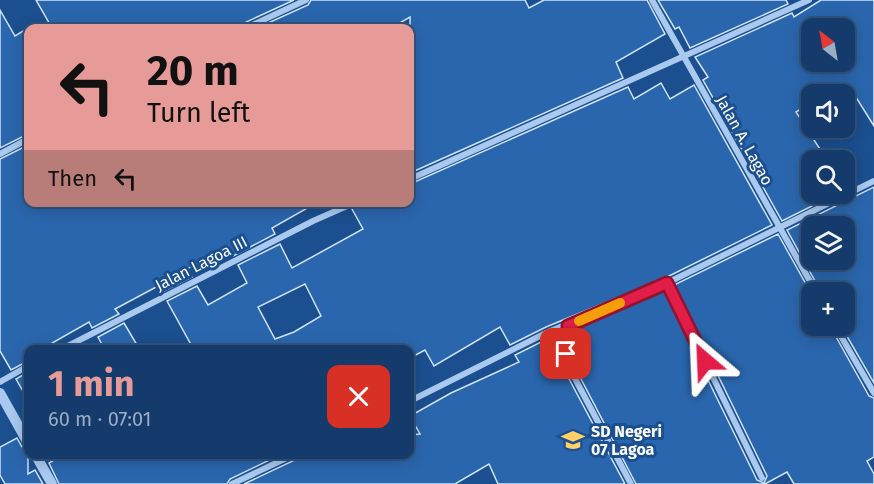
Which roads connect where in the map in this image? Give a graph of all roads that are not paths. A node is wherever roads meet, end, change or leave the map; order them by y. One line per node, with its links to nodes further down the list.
1 (306, 0): 4 (street)
2 (652, 0): 5 (street, Jalan A. Lagao)
3 (809, 0): 5 (street)
4 (255, 24)
5 (682, 56): 8 (street); 11 (street, Jalan A. Lagao)
6 (24, 141): 7 (street)
7 (0, 154)
8 (414, 177)
9 (874, 181): 11 (street)
10 (345, 207): 16 (street, Jalan Lagoa III)
11 (778, 229): 12 (street, Jalan A. Lagao); 13 (street)
12 (810, 282)
13 (667, 283): 14 (street); 25 (street)
14 (568, 326): 21 (street); 28 (street)
15 (841, 336): 20 (street)
16 (70, 345)
17 (24, 368): 18 (street)
18 (0, 382)
19 (0, 393): 22 (street)
20 (874, 393)
21 (414, 399)
22 (24, 436)
23 (38, 459): 26 (street)
24 (284, 459): 27 (street)
25 (762, 478)
26 (52, 484)
27 (232, 484)
28 (631, 484)

